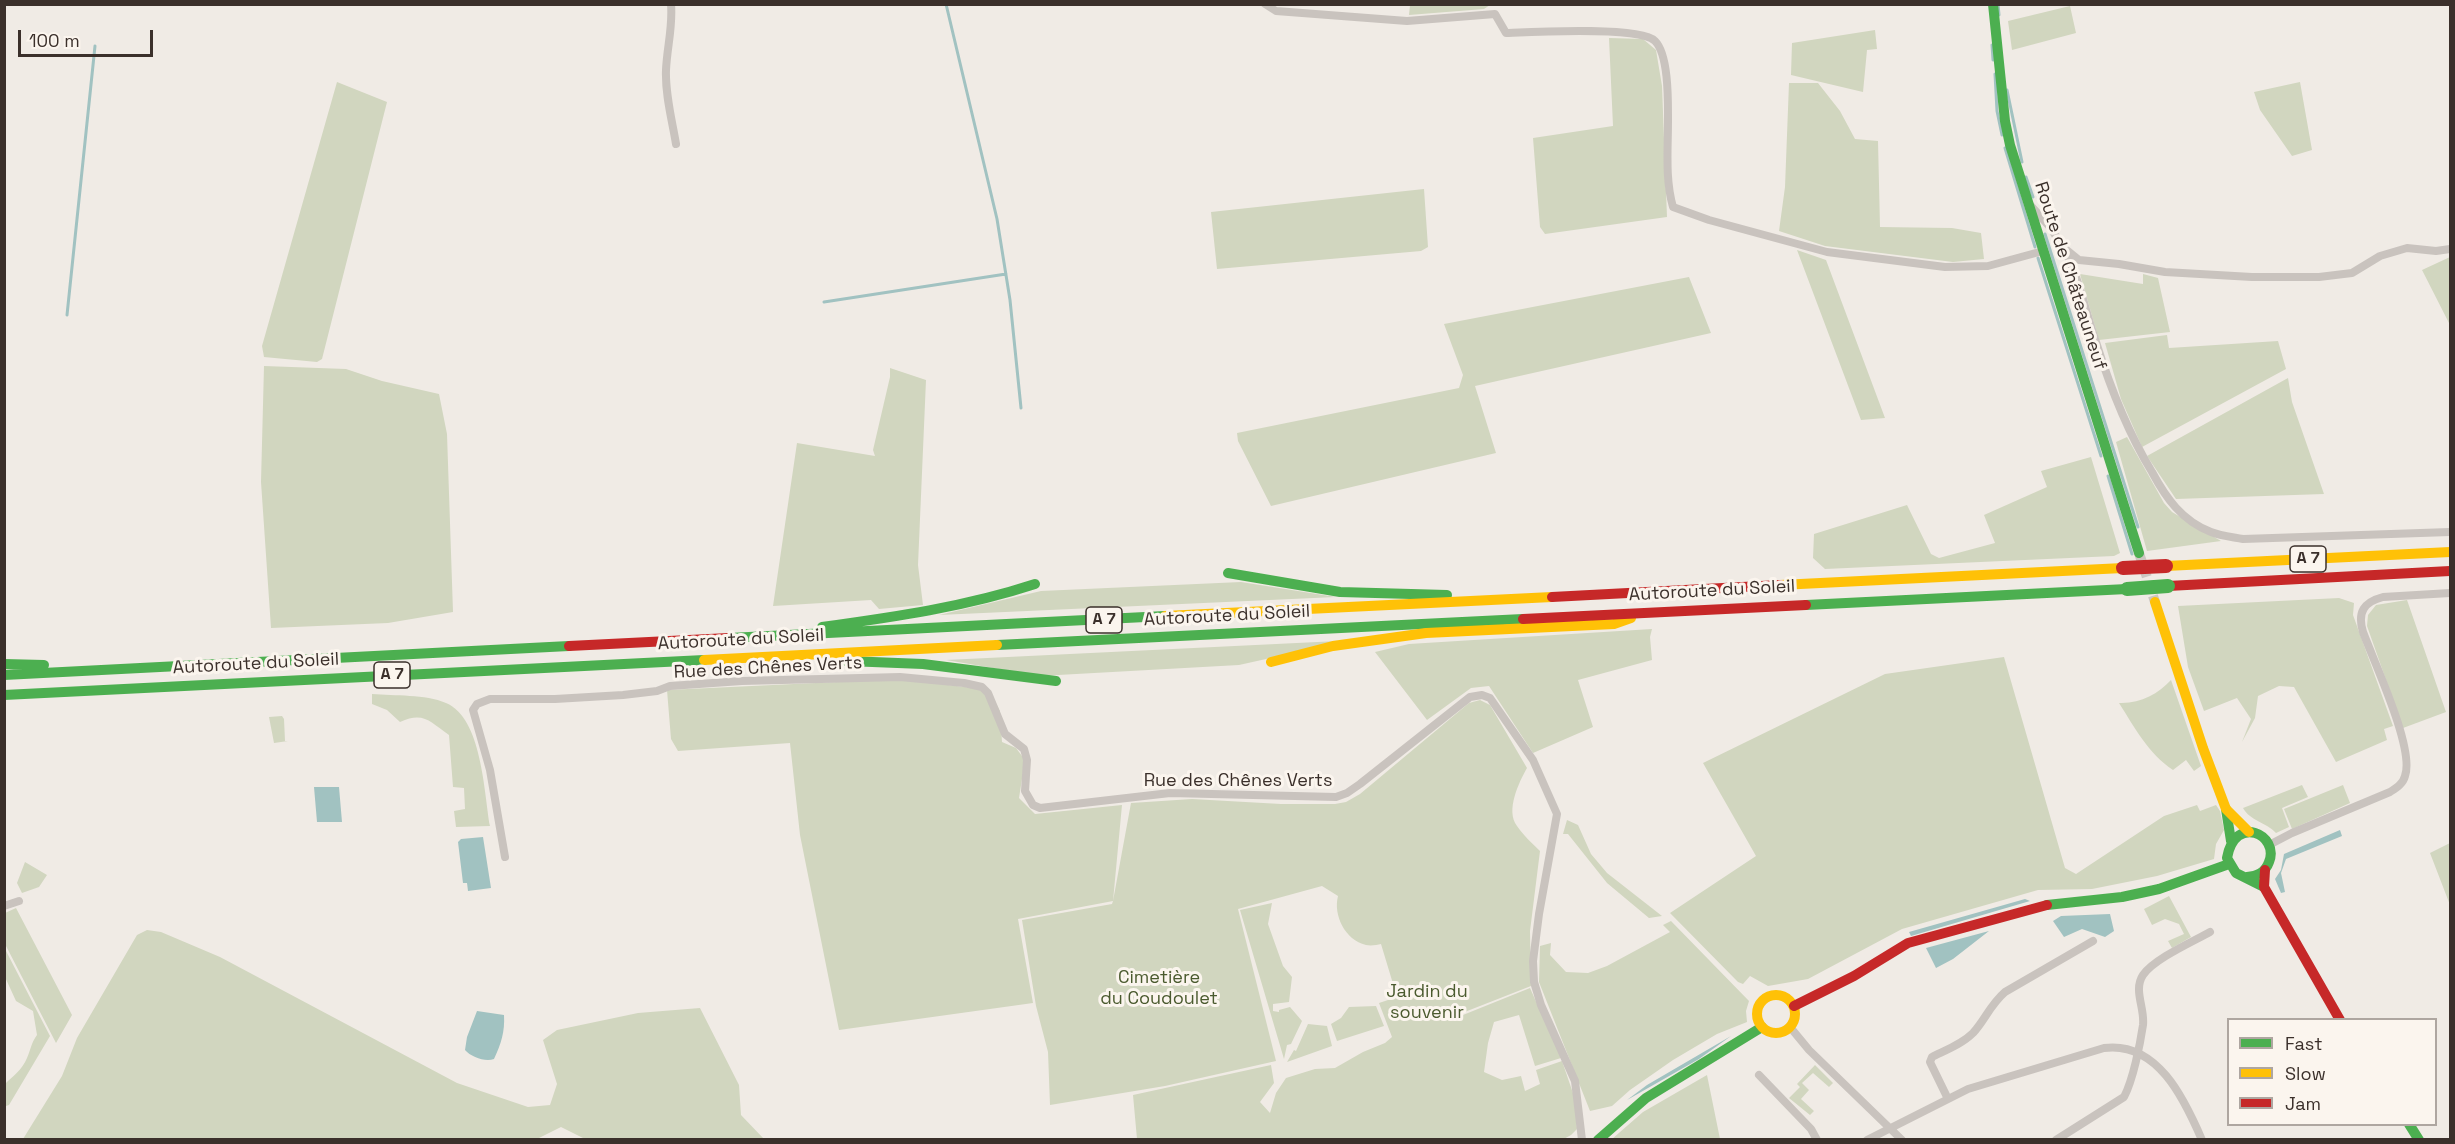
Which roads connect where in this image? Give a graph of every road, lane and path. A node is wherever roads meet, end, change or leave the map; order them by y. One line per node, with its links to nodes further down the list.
1 (670, 4): 4 (street)
2 (1265, 4): 8 (street)
3 (1993, 4): 5 (main road, Route de Châteauneuf)
4 (676, 144)
5 (2029, 204): 6 (street); 8 (main road, Route de Châteauneuf)
6 (2063, 247): 7 (street); 9 (street)
7 (2451, 249)
8 (2043, 251): 11 (main road, Route de Châteauneuf)
9 (2451, 532)
10 (2451, 552): 16 (main road, Autoroute du Soleil / A 7, bridge)
11 (2139, 553)
12 (2451, 571): 18 (main road, Autoroute du Soleil / A 7, bridge)
13 (1228, 573): 16 (main road)
14 (1035, 584): 19 (main road)
15 (2451, 593): 30 (street)
16 (1500, 601): 19 (main road, Autoroute du Soleil / A 7)
17 (2155, 602): 27 (main road)
18 (1650, 612): 20 (main road, Autoroute du Soleil / A 7); 21 (main road)
19 (779, 636): 23 (main road, Autoroute du Soleil / A 7)
20 (779, 656): 25 (main road); 26 (main road, Autoroute du Soleil / A 7)
21 (1271, 662)
22 (4, 664): 23 (main road)
23 (84, 671): 24 (main road, Autoroute du Soleil / A 7)
24 (4, 675)
25 (1056, 681)
26 (4, 695)
27 (2226, 809): 28 (main road); 29 (main road)
28 (2249, 832): 29 (main road); 30 (main road)
29 (2231, 841): 32 (main road)
30 (2269, 845): 33 (main road)
31 (505, 857): 49 (street, Rue des Chênes Verts)
32 (2229, 864): 34 (main road); 40 (main road)
33 (2265, 870): 34 (main road); 35 (main road)
34 (2247, 877): 35 (main road)
35 (2264, 887): 41 (main road)
36 (20, 901): 37 (street)
37 (4, 906)
38 (2210, 932): 44 (street)
39 (2093, 941): 46 (street)
40 (1794, 1006): 42 (main road); 43 (main road)
41 (2339, 1018)
42 (1762, 1027): 43 (main road); 50 (main road)
43 (1790, 1027): 48 (street)
44 (2137, 1052): 46 (street); 54 (street); 55 (street)
45 (1760, 1075): 51 (street)
46 (1948, 1099): 48 (street)
47 (2410, 1126): 56 (main road)
48 (1891, 1128): 52 (street); 53 (street)
49 (1582, 1140)
50 (1598, 1140)
51 (1817, 1140)
52 (1867, 1140)
53 (1902, 1140)
54 (2056, 1140)
55 (2202, 1140)
56 (2420, 1140)

